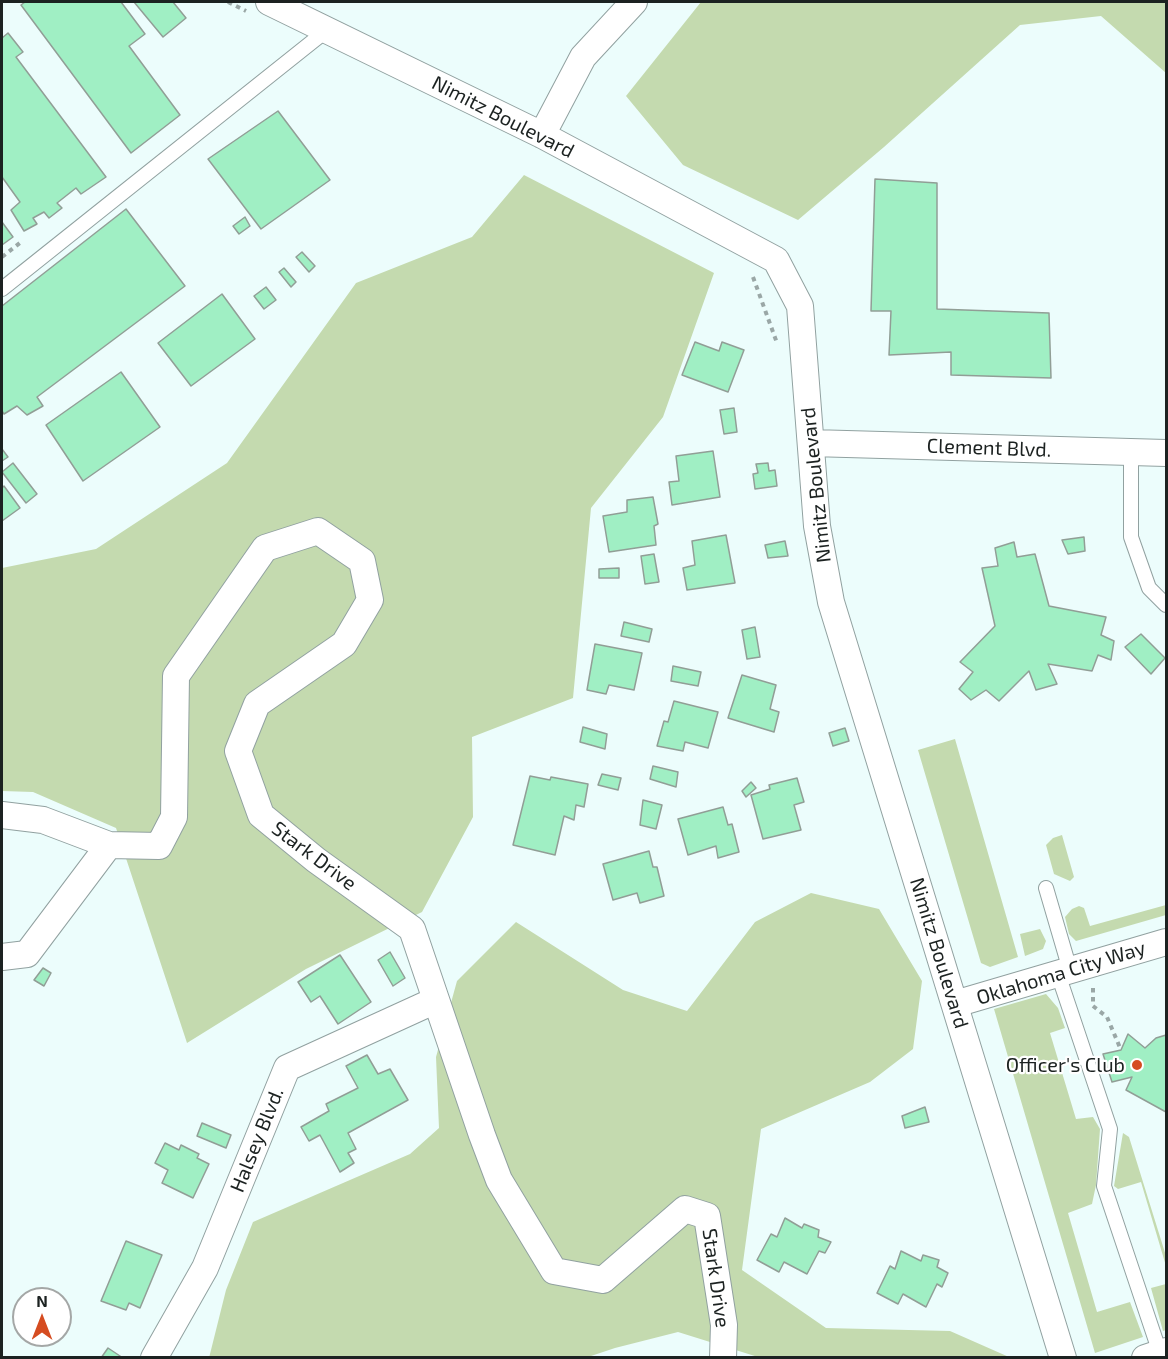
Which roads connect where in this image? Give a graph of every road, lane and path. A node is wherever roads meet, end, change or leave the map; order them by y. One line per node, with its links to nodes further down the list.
1 (228, 2): 3 (path)
2 (634, 2): 5 (street)
3 (261, 8): 4 (street, Nimitz Boulevard)
4 (327, 30): 5 (street, Nimitz Boulevard); 9 (lane)
5 (542, 135): 11 (street, Nimitz Boulevard)
6 (21, 242): 7 (path)
7 (2, 257)
8 (750, 268): 10 (path)
9 (2, 289)
10 (778, 345)
11 (811, 443): 12 (street, Clement Blvd.); 22 (street, Nimitz Boulevard)
12 (1131, 453): 13 (street, Clement Blvd.); 14 (lane)
13 (1167, 453)
14 (1167, 605)
15 (2, 815): 16 (street)
16 (109, 845): 19 (street); 21 (street, Stark Drive)
17 (1046, 888): 20 (lane)
18 (1167, 942): 20 (street, Oklahoma City Way)
19 (2, 957)
20 (1074, 975): 22 (street, Oklahoma City Way); 23 (path); 24 (lane)
21 (436, 1000): 25 (street, Halsey Blvd.); 26 (street, Stark Drive)
22 (955, 1004): 27 (street, Nimitz Boulevard)
23 (1121, 1050)
24 (1157, 1354)
25 (154, 1358)
26 (723, 1358)
27 (1063, 1358)

